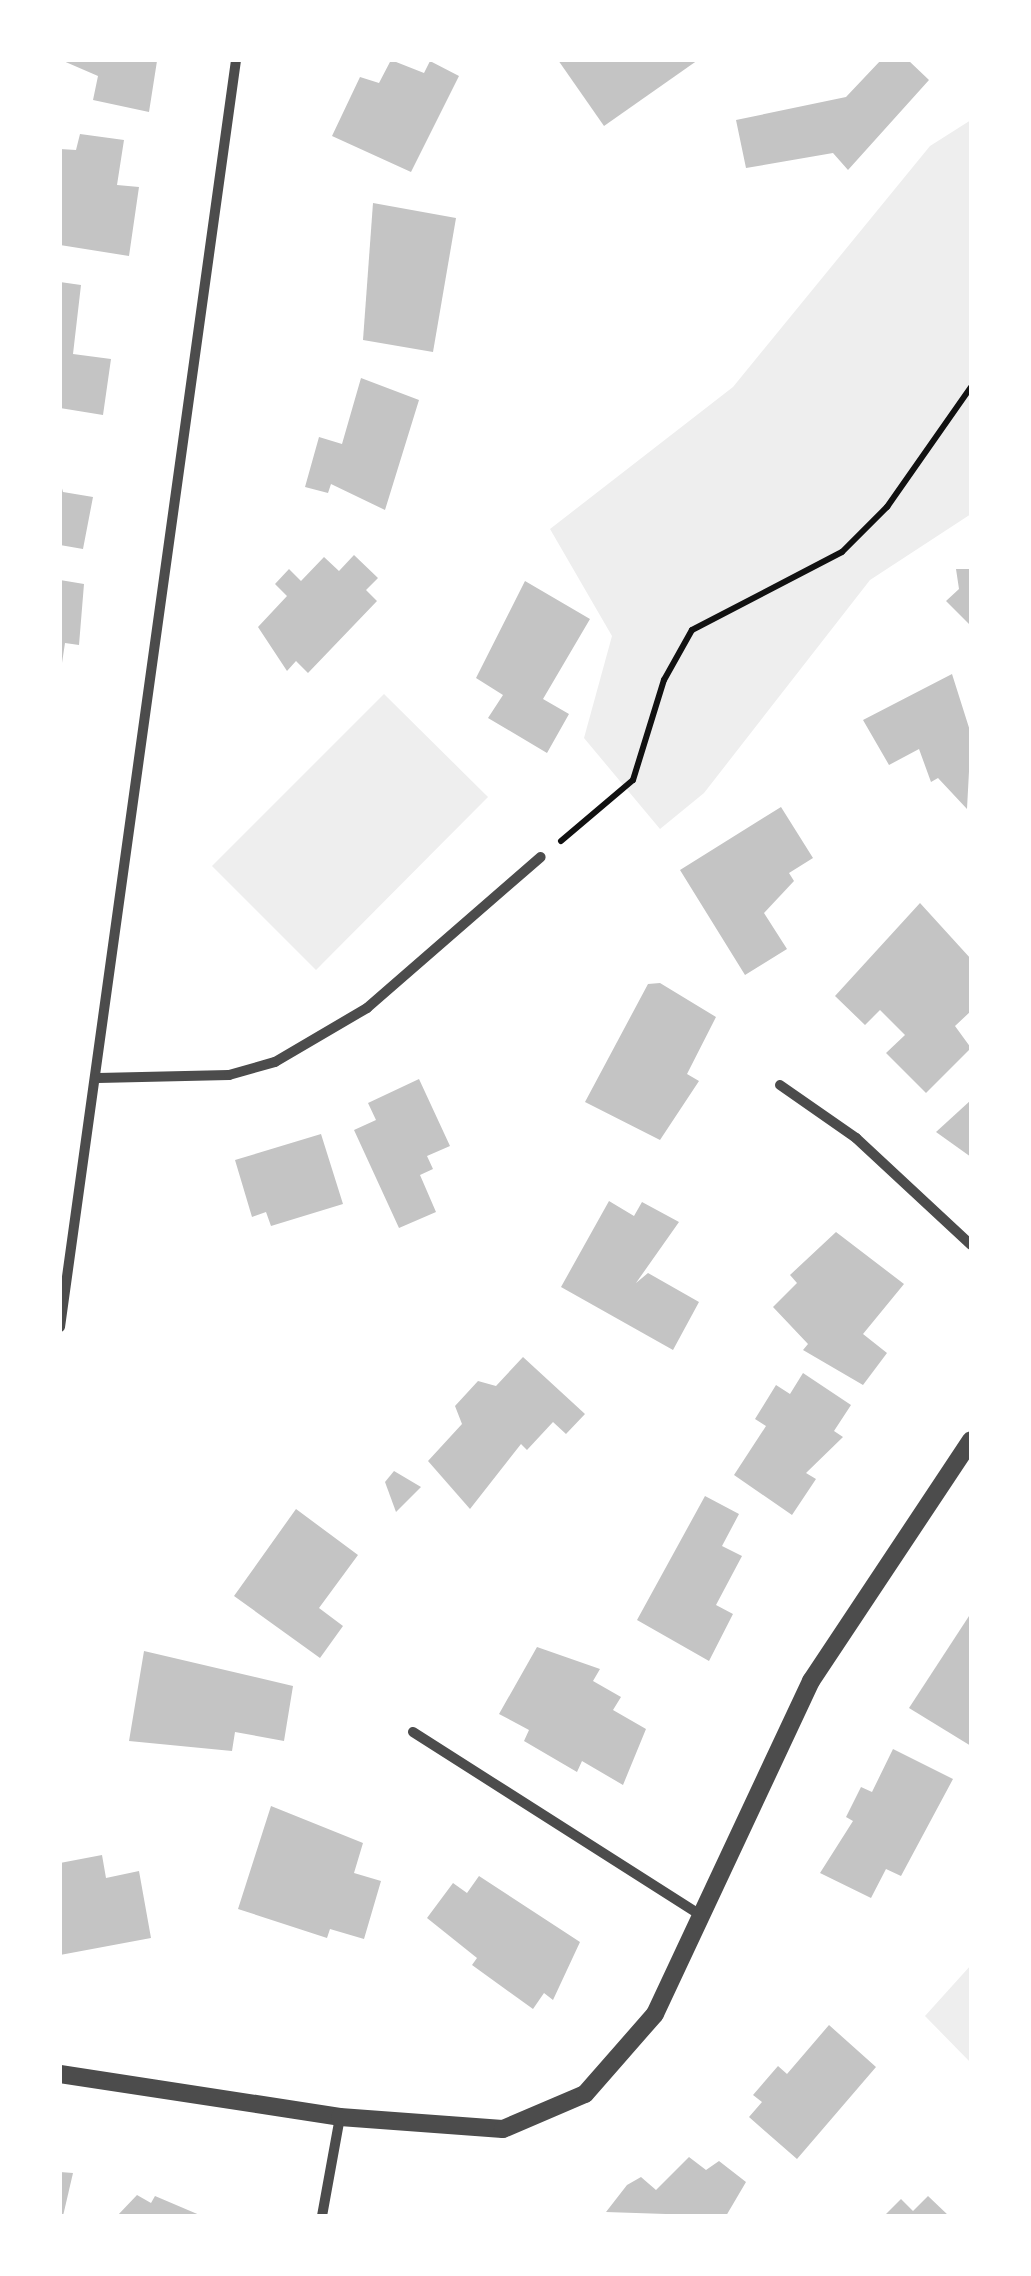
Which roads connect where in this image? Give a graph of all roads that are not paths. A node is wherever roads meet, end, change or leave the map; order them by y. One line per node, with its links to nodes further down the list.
1 (236, 60): 3 (street)
2 (541, 857): 3 (street)
3 (98, 1078): 6 (street)
4 (780, 1085): 5 (street)
5 (971, 1244)
6 (60, 1327)
7 (971, 1440): 9 (street)
8 (413, 1732): 9 (street)
9 (704, 1918): 11 (street)
10 (60, 2074): 11 (street)
11 (340, 2117): 12 (street)
12 (322, 2216)

